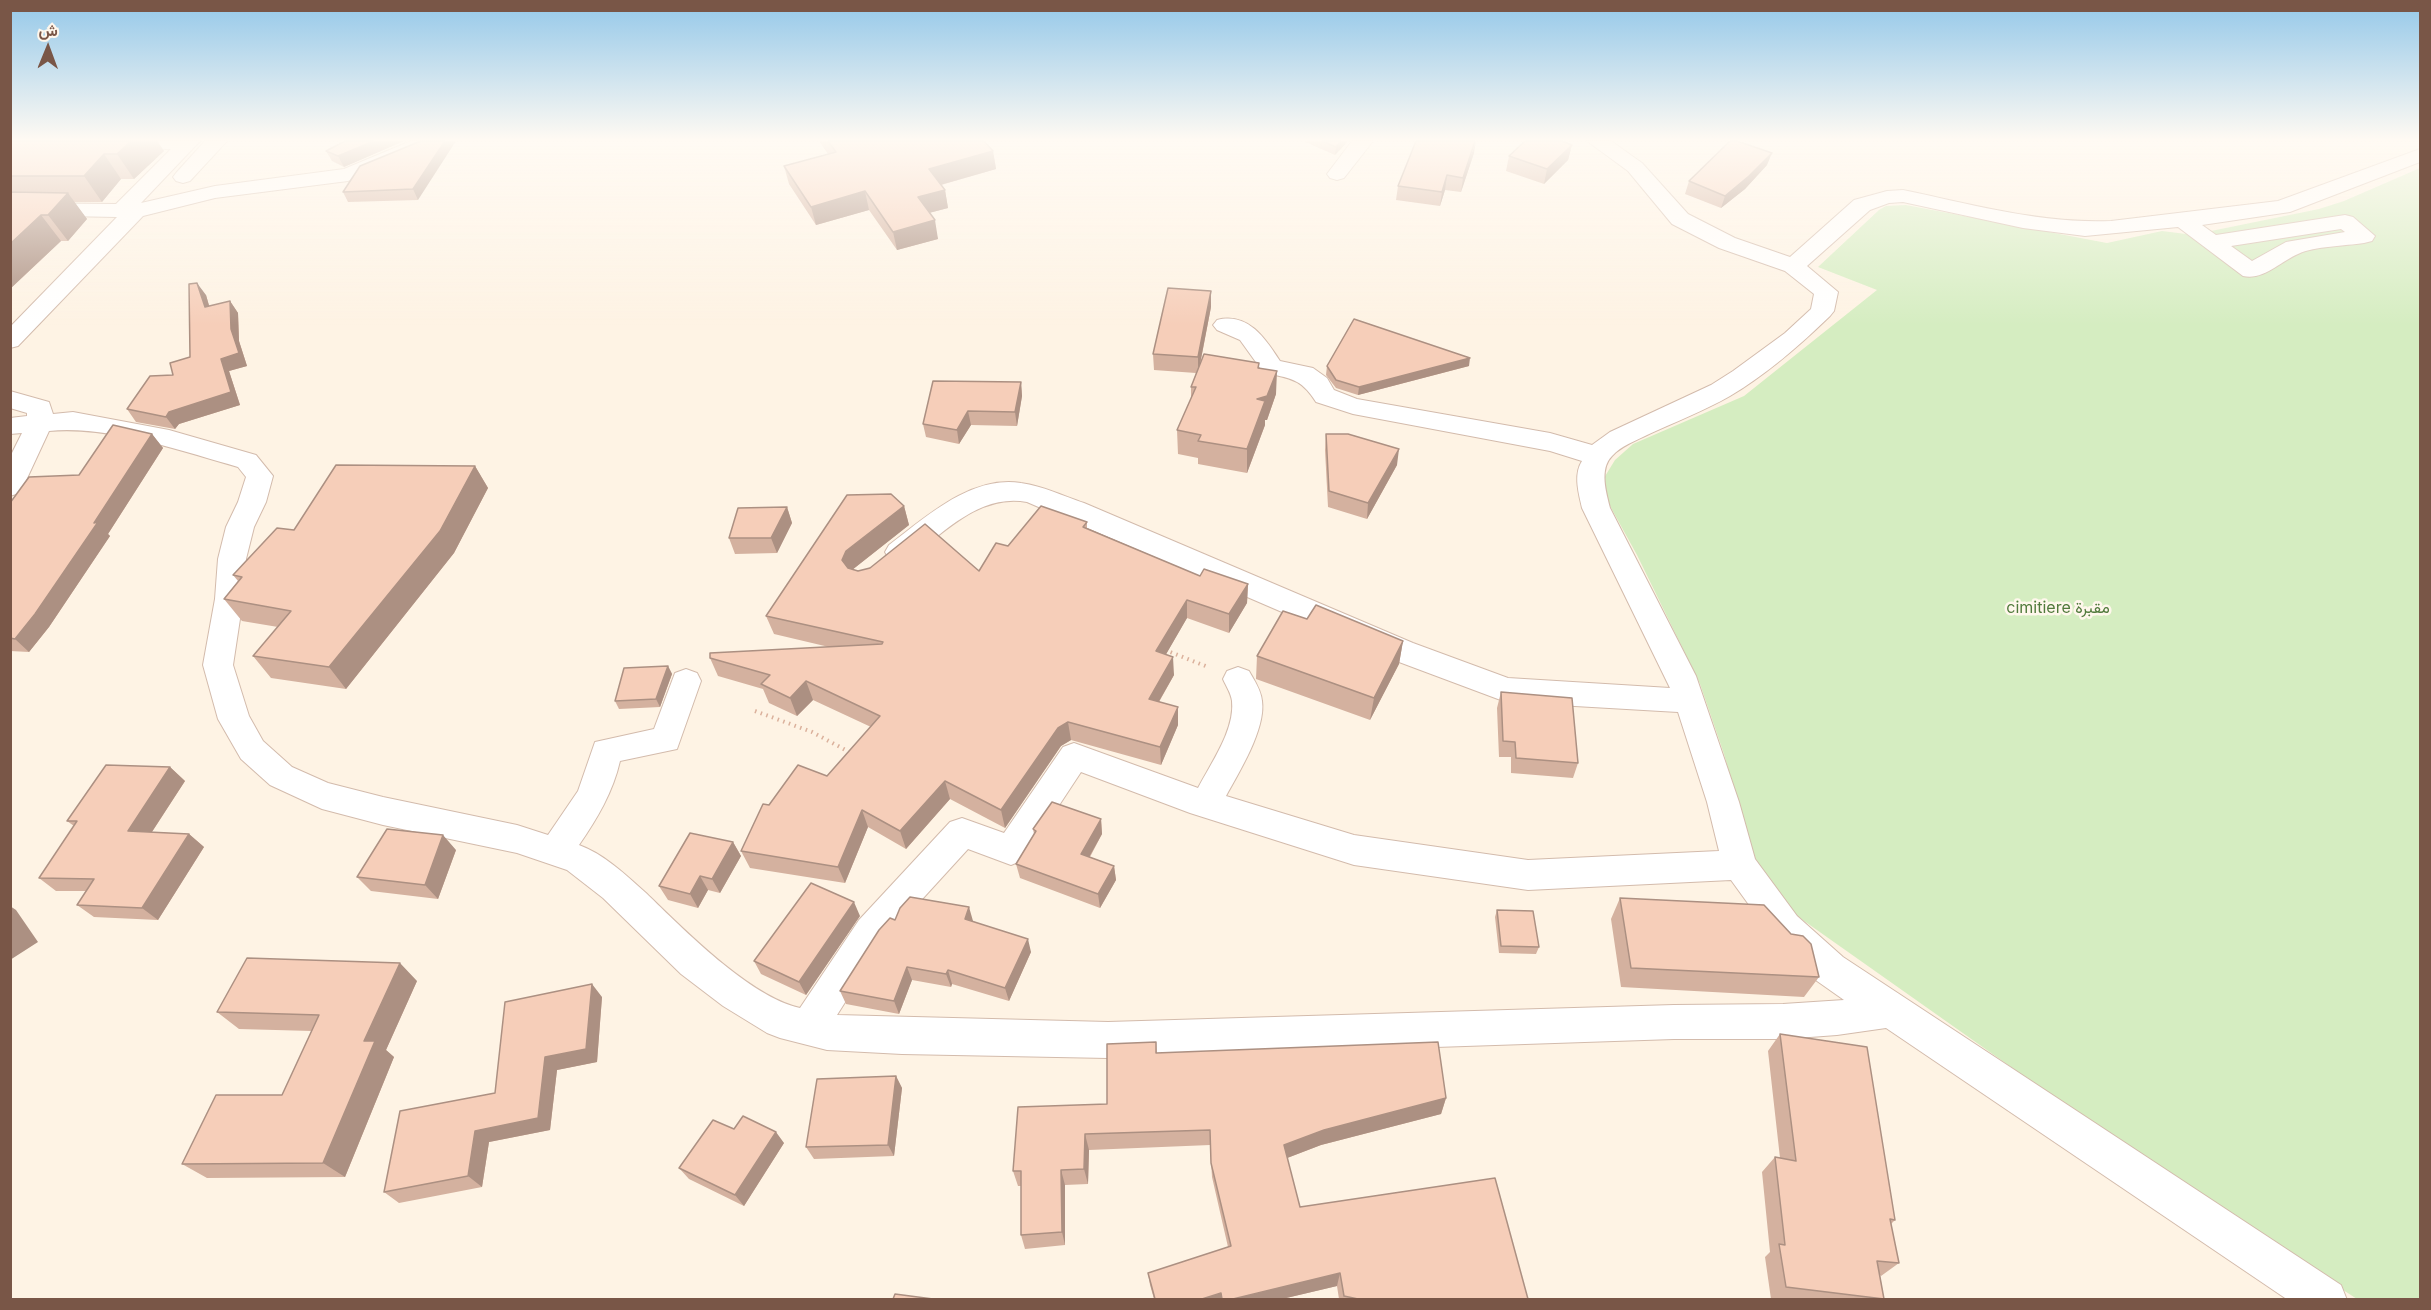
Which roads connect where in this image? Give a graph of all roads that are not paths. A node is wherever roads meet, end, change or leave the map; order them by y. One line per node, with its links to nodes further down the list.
1 (141, 202): 9 (street)
2 (149, 202): 9 (street)
3 (170, 202): 9 (street)
4 (1665, 202): 12 (street)
5 (1871, 202): 12 (street)
6 (1932, 202): 10 (street)
7 (2295, 202): 10 (street)
8 (10, 209): 9 (street)
9 (135, 210): 14 (street)
10 (2183, 221): 11 (street)
11 (2212, 242): 11 (street)
12 (1793, 266): 17 (street)
13 (1225, 325): 17 (street)
14 (10, 340)
15 (10, 399): 16 (street)
16 (25, 424): 18 (street); 24 (street)
17 (1597, 458): 22 (street)
18 (10, 487)
19 (881, 566): 22 (street)
20 (1238, 679): 23 (street)
21 (686, 681): 24 (street)
22 (1690, 701): 25 (street)
23 (1206, 804): 25 (street); 27 (street)
24 (555, 851): 27 (street)
25 (1740, 865): 26 (street)
26 (1890, 1010): 27 (street); 28 (street)
27 (808, 1028)
28 (2326, 1299)

